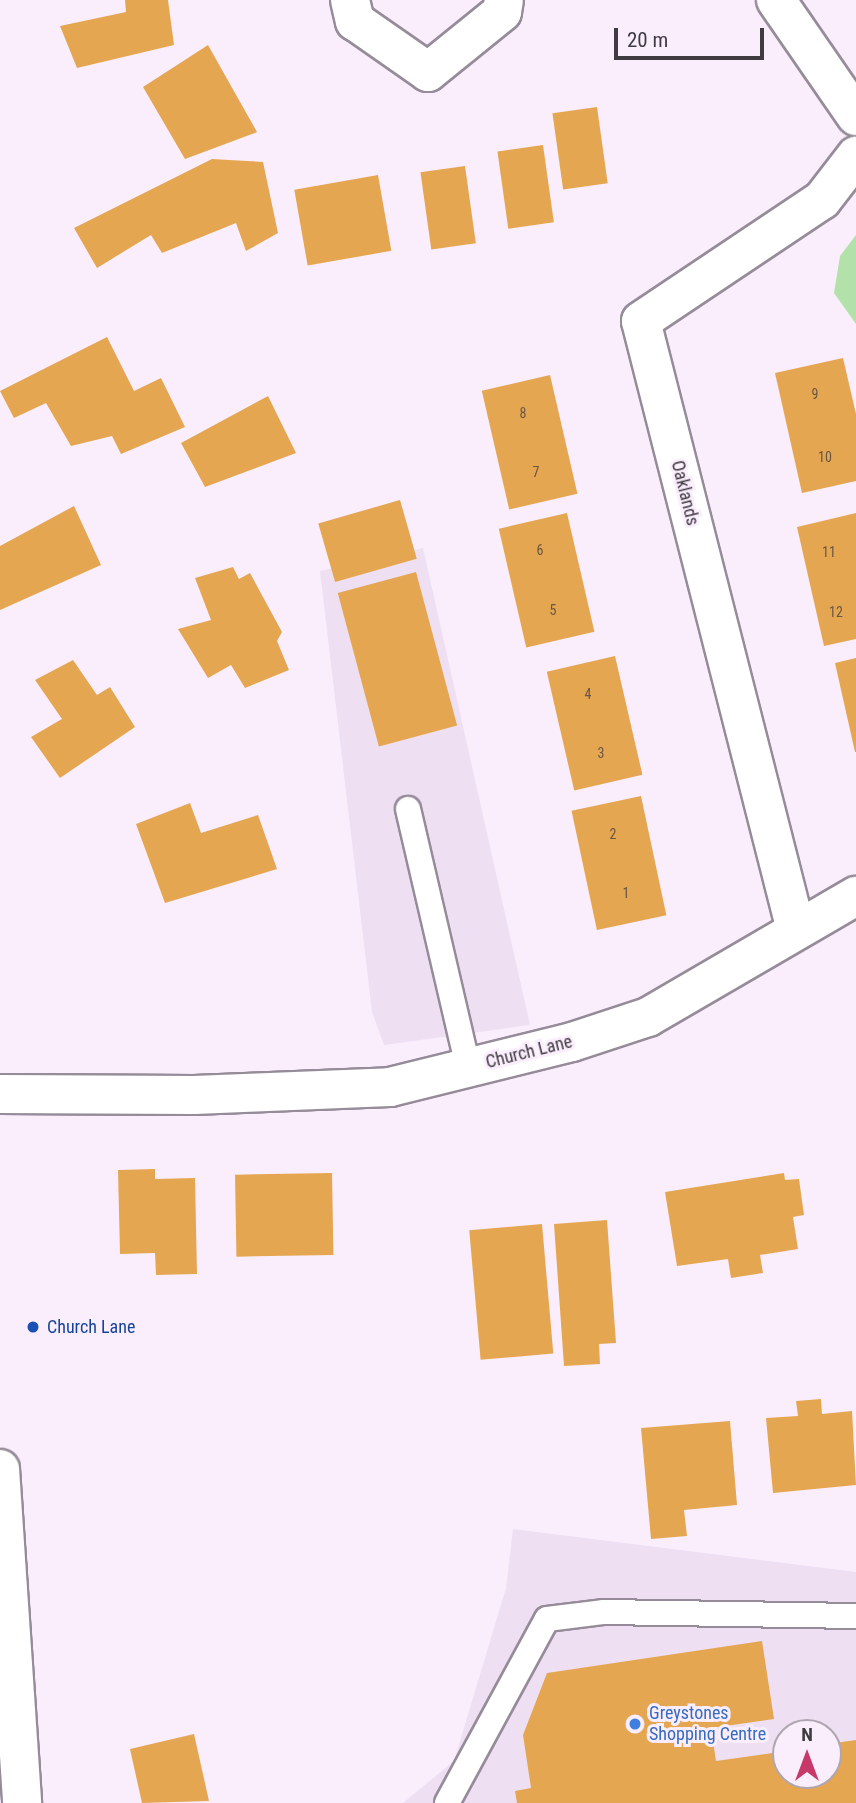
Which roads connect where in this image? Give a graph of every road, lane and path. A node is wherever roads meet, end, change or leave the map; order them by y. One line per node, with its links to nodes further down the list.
1 (351, 0): 2 (street)
2 (504, 0)
3 (776, 0): 4 (street)
4 (856, 116)
5 (856, 156): 8 (street, Oaklands)
6 (408, 809): 9 (lane)
7 (856, 895): 8 (street, Church Lane)
8 (796, 930): 9 (street, Church Lane)
9 (468, 1068): 10 (street, Church Lane)
10 (0, 1094)
11 (0, 1469): 13 (street)
12 (856, 1616): 14 (lane)
13 (22, 1803)
14 (447, 1803)

